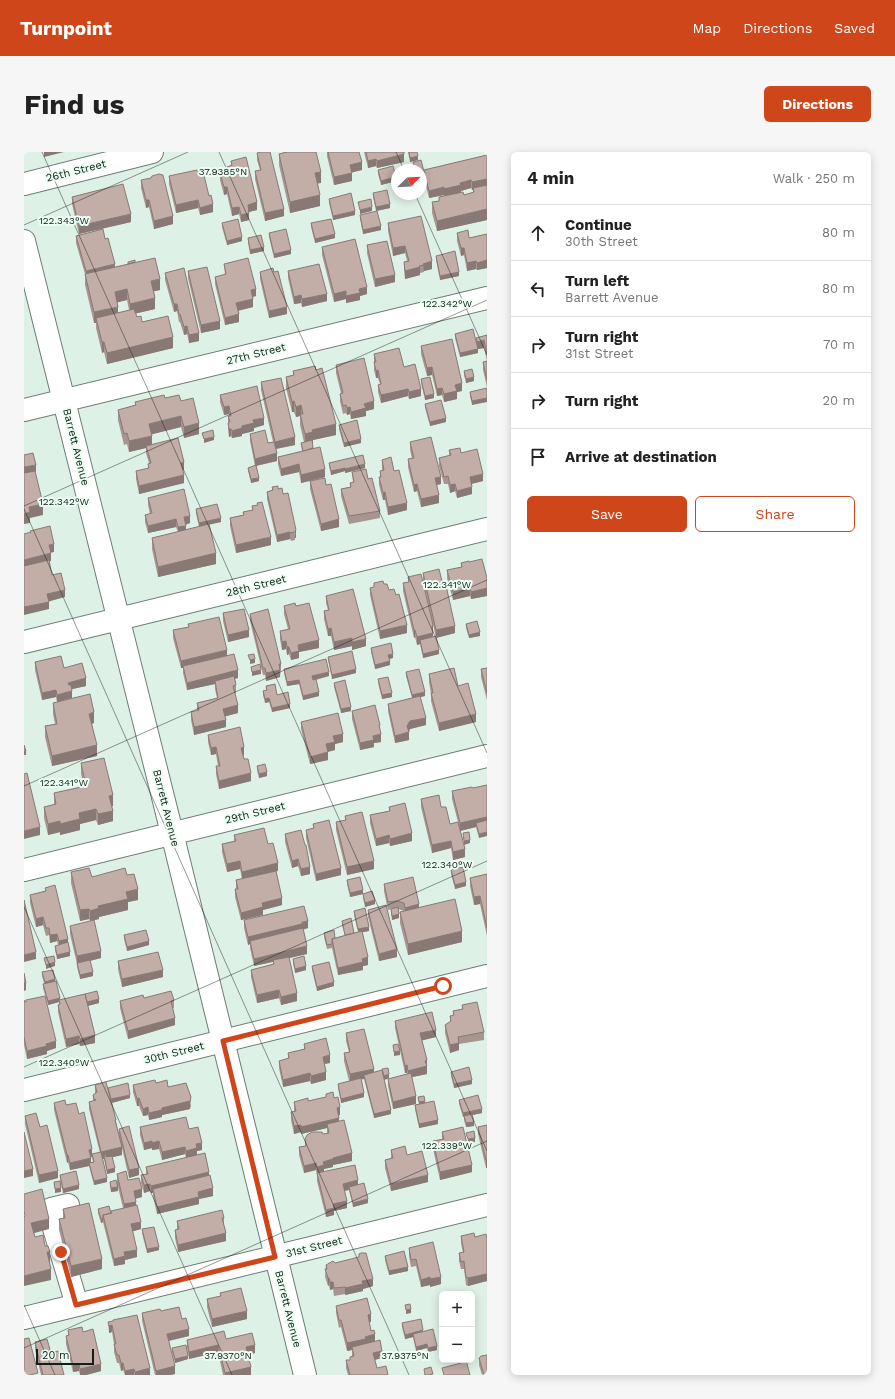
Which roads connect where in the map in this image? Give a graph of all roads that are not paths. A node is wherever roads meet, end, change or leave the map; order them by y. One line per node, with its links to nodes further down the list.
1 (152, 152): 2 (street, 26th Street)
2 (24, 184)
3 (24, 241): 5 (street, Barrett Avenue)
4 (487, 298): 5 (street, 27th Street)
5 (64, 400): 6 (street, 27th Street); 8 (street, Barrett Avenue)
6 (24, 410)
7 (487, 529): 8 (street, 28th Street)
8 (119, 619): 9 (street, 28th Street); 11 (street, Barrett Avenue)
9 (24, 642)
10 (487, 756): 11 (street, 29th Street)
11 (172, 833): 12 (street, 29th Street); 14 (street, Barrett Avenue)
12 (24, 870)
13 (487, 976): 14 (street, 30th Street)
14 (223, 1041): 15 (street, 30th Street); 18 (street, Barrett Avenue)
15 (24, 1090)
16 (68, 1205): 19 (street)
17 (487, 1205): 18 (street, 31st Street)
18 (275, 1257): 19 (street, 31st Street); 21 (street, Barrett Avenue)
19 (76, 1305): 20 (street, 31st Street)
20 (24, 1318)
21 (305, 1375)

